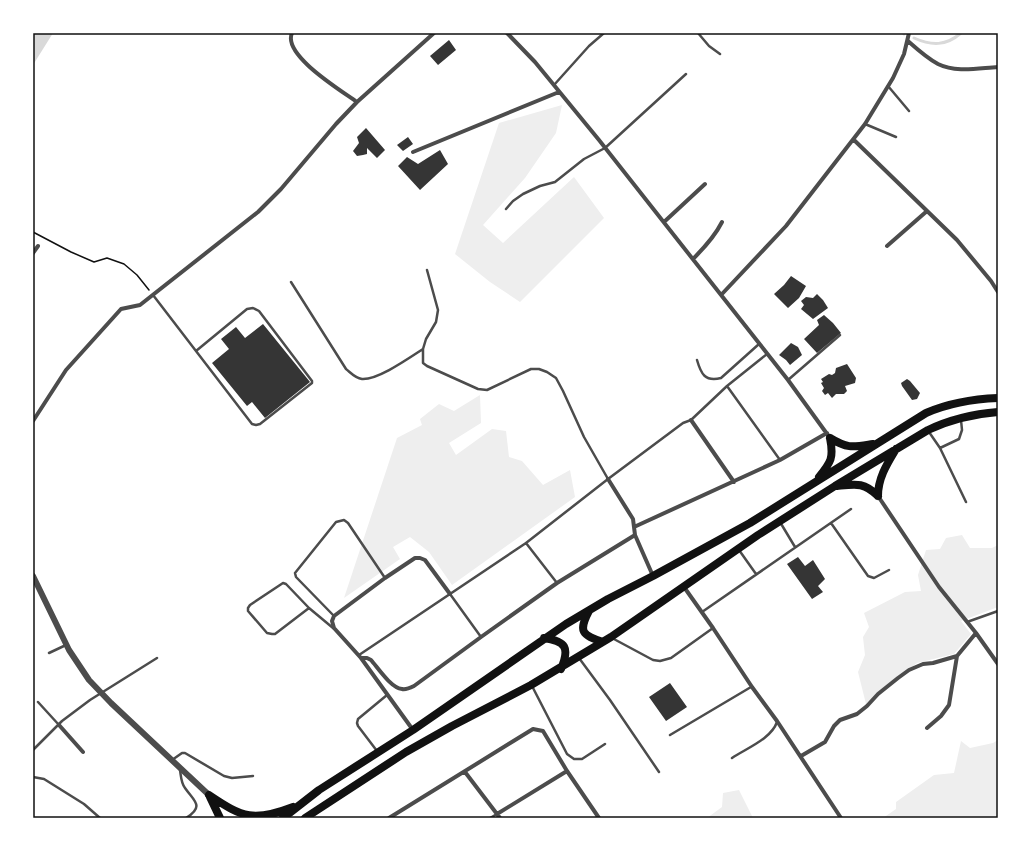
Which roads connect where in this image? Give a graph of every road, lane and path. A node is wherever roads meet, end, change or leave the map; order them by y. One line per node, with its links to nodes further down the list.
1 (292, 33): 14 (street)
2 (434, 33): 14 (street)
3 (507, 33): 11 (street)
4 (604, 33): 11 (lane)
5 (698, 33): 8 (lane)
6 (910, 33): 7 (street)
7 (908, 41): 9 (street); 12 (street)
8 (720, 54)
9 (998, 67)
10 (686, 74): 19 (lane)
11 (554, 85): 13 (street)
12 (888, 86): 15 (lane); 16 (street)
13 (559, 92): 19 (street); 20 (street)
14 (357, 102): 35 (street)
15 (909, 111)
16 (865, 124): 17 (lane); 18 (street)
17 (896, 137)
18 (854, 140): 23 (street); 34 (street)
19 (605, 148): 22 (lane); 24 (street)
20 (413, 152)
21 (705, 184): 24 (street)
22 (506, 209)
23 (927, 211): 28 (street); 33 (street)
24 (664, 222): 30 (street)
25 (722, 222): 30 (street)
26 (33, 232): 35 (path)
27 (38, 246): 29 (street)
28 (887, 246)
29 (33, 253)
30 (694, 259): 34 (street)
31 (427, 270): 38 (lane)
32 (291, 282): 38 (lane)
33 (998, 292)
34 (722, 294): 37 (street)
35 (153, 295): 39 (lane); 48 (street)
36 (840, 335): 42 (lane)
37 (760, 344): 40 (street); 41 (lane)
38 (423, 349): 55 (lane)
39 (196, 351): 39 (lane)
40 (767, 354): 42 (street); 43 (lane)
41 (697, 360)
42 (788, 380): 50 (street)
43 (727, 386): 47 (lane); 54 (lane)
44 (998, 398): 51 (highway)
45 (998, 412): 46 (highway)
46 (961, 417): 49 (highway); 53 (lane)
47 (691, 420): 55 (lane); 56 (street)
48 (33, 421)
49 (928, 430): 52 (highway); 53 (lane)
50 (828, 436): 51 (highway); 54 (street); 57 (highway)
51 (877, 444): 57 (highway)
52 (897, 448): 58 (highway); 59 (highway)
53 (940, 448): 60 (lane)
54 (780, 460): 56 (street)
55 (608, 479): 64 (street); 66 (lane)
56 (734, 482): 64 (street)
57 (813, 484): 72 (highway)
58 (835, 486): 59 (highway); 62 (highway)
59 (878, 496): 82 (street)
60 (966, 502)
61 (851, 509): 63 (lane)
62 (780, 521): 67 (lane); 68 (highway)
63 (830, 523): 67 (lane); 69 (lane)
64 (634, 527): 65 (street)
65 (635, 535): 72 (street); 74 (street)
66 (526, 543): 74 (lane); 76 (lane)
67 (795, 547): 70 (lane)
68 (738, 548): 70 (lane); 75 (highway)
69 (889, 570)
70 (756, 574): 80 (lane)
71 (33, 576): 90 (street)
72 (653, 576): 78 (highway)
73 (385, 578): 76 (street); 81 (street); 81 (lane)
74 (557, 583): 86 (street)
75 (683, 587): 80 (street); 88 (highway)
76 (450, 594): 86 (lane); 93 (lane)
77 (309, 608): 77 (lane); 83 (lane)
78 (589, 610): 87 (highway); 89 (highway)
79 (998, 611): 82 (lane)
80 (701, 612): 84 (street)
81 (334, 616): 83 (street)
82 (967, 622): 85 (street)
83 (334, 628): 93 (street)
84 (713, 628): 88 (lane); 99 (street)
85 (976, 633): 92 (street); 96 (street)
86 (481, 637): 93 (street)
87 (544, 638): 97 (highway); 106 (highway)
88 (611, 638): 89 (highway)
89 (603, 642): 95 (highway)
90 (67, 644): 91 (lane); 100 (street)
91 (49, 653)
92 (957, 656): 105 (street); 112 (street)
93 (360, 657): 101 (street)
94 (157, 658): 100 (lane)
95 (579, 658): 97 (highway); 118 (lane)
96 (998, 664)
97 (561, 669): 98 (highway)
98 (531, 685): 108 (lane); 123 (highway)
99 (752, 687): 103 (street); 107 (lane)
100 (100, 692): 104 (lane); 114 (street)
101 (388, 695): 106 (street); 111 (lane)
102 (38, 702): 104 (lane)
103 (777, 721): 112 (street); 113 (lane)
104 (59, 725): 109 (lane); 110 (street)
105 (926, 728)
106 (412, 730): 111 (highway)
107 (670, 735)
108 (605, 744)
109 (33, 750)
110 (83, 752)
111 (378, 752): 122 (highway)
112 (801, 756): 134 (street)
113 (732, 758)
114 (172, 761): 115 (street); 119 (lane)
115 (179, 767): 121 (street); 126 (lane)
116 (567, 771): 117 (street); 124 (street); 133 (street)
117 (464, 772): 124 (street); 131 (street)
118 (659, 772)
119 (253, 776)
120 (33, 777): 125 (lane)
121 (209, 796): 122 (highway); 127 (highway)
122 (300, 804): 128 (highway)
123 (326, 804): 129 (highway); 130 (highway)
124 (498, 816): 132 (lane)
125 (100, 818)
126 (186, 818)
127 (220, 818)
128 (283, 818)
129 (305, 818)
130 (314, 818)
131 (389, 818)
132 (490, 818)
133 (599, 818)
134 (841, 818)

